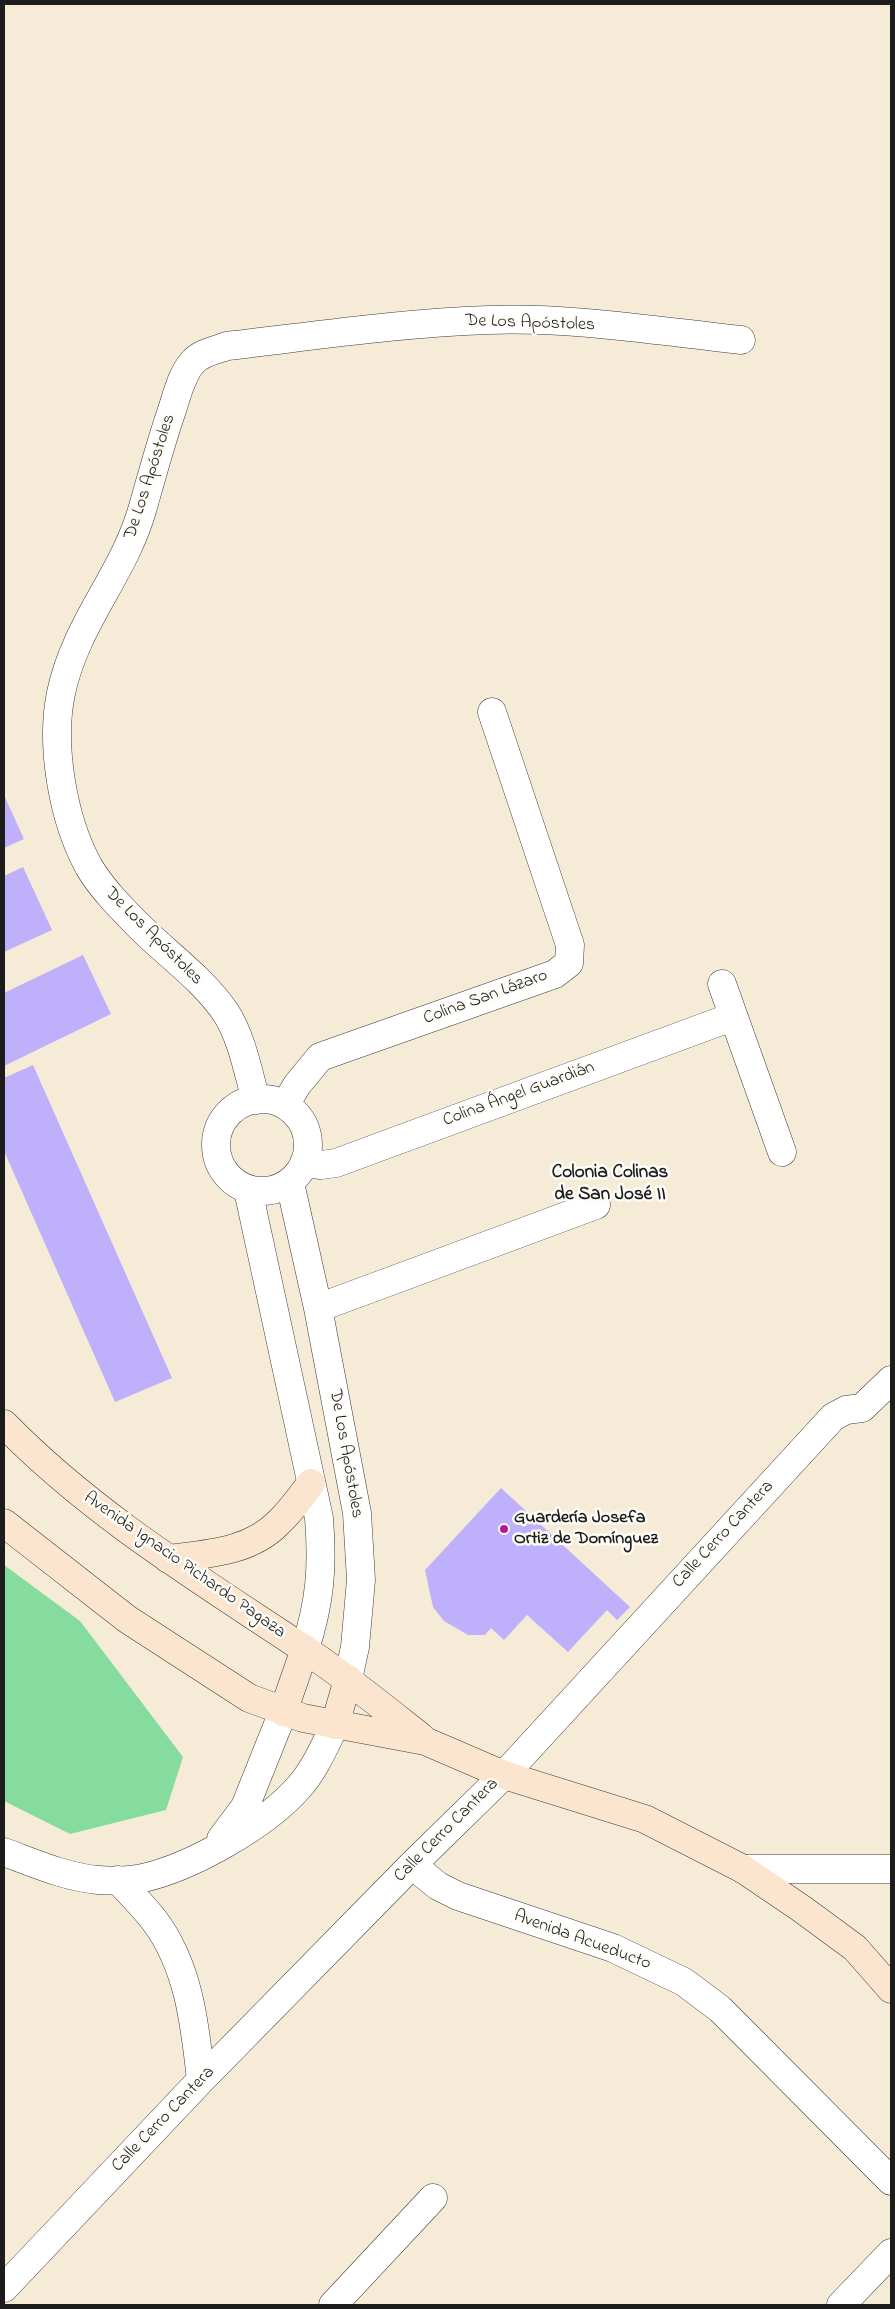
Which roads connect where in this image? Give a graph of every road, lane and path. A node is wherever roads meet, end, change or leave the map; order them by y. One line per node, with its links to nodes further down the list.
1 (741, 340): 5 (street, De Los Apóstoles)
2 (492, 712): 6 (street, Colina San Lázaro)
3 (722, 984): 4 (street)
4 (732, 1017): 7 (street); 8 (street, Colina Ángel Guardián)
5 (256, 1100): 6 (street); 9 (street)
6 (285, 1105): 8 (street)
7 (782, 1152)
8 (297, 1173): 9 (street); 11 (street, De Los Apóstoles)
9 (248, 1190): 16 (street)
10 (596, 1205): 11 (street)
11 (318, 1308): 20 (street, De Los Apóstoles)
12 (891, 1380): 13 (street, Calle Cerro Cantera)
13 (862, 1408): 14 (street); 24 (street, Calle Cerro Cantera)
14 (891, 1411)
15 (4, 1424): 18 (main road, Avenida Ignacio Pichardo Pagaza)
16 (311, 1483): 18 (main road); 19 (street)
17 (4, 1523): 21 (main road)
18 (168, 1559): 19 (main road, Avenida Ignacio Pichardo Pagaza)
19 (305, 1649): 20 (main road, Avenida Ignacio Pichardo Pagaza); 21 (main road)
20 (348, 1679): 22 (main road, De Los Apóstoles); 23 (main road)
21 (283, 1712): 22 (main road); 25 (street)
22 (335, 1725): 23 (main road); 25 (street)
23 (425, 1741): 24 (main road)
24 (504, 1775): 27 (street, Calle Cerro Cantera); 28 (main road)
25 (214, 1848): 30 (street)
26 (4, 1852): 30 (street)
27 (412, 1865): 32 (street, Calle Cerro Cantera); 33 (street, Avenida Acueducto)
28 (743, 1868): 29 (street); 31 (main road)
29 (891, 1869)
30 (118, 1880): 32 (street)
31 (891, 1989)
32 (201, 2080): 36 (street, Calle Cerro Cantera)
33 (891, 2181)
34 (432, 2198): 37 (street)
35 (891, 2253): 38 (street)
36 (4, 2288)
37 (334, 2305)
38 (841, 2305)

